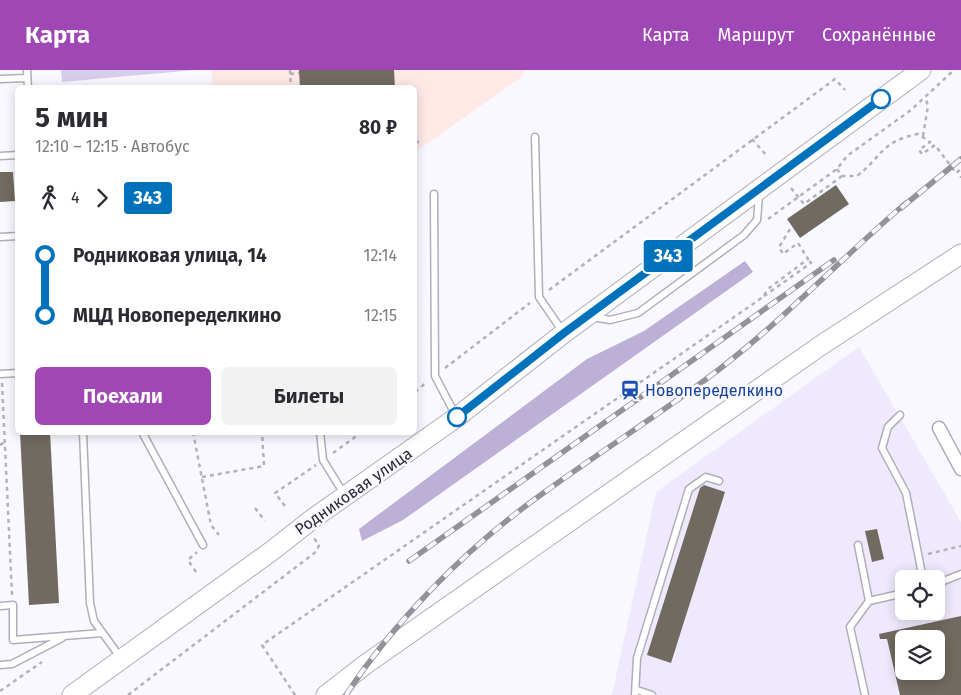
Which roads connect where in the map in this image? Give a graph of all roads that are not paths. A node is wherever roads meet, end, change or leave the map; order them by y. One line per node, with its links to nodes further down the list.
1 (27, 70): 3 (lane)
2 (921, 70): 9 (main road, Родниковая улица)
3 (27, 78): 4 (lane); 5 (lane)
4 (0, 79)
5 (28, 85)
6 (535, 136): 15 (lane)
7 (15, 155): 8 (lane)
8 (0, 156)
9 (760, 188): 14 (main road, Родниковая улица); 14 (lane)
10 (434, 194): 19 (lane)
11 (15, 236): 12 (lane)
12 (0, 237)
13 (961, 254): 41 (main road)
14 (587, 316): 15 (main road, Родниковая улица)
15 (564, 333): 19 (main road, Родниковая улица)
16 (15, 373): 17 (lane)
17 (1, 374)
18 (900, 415): 29 (lane)
19 (457, 417): 26 (main road, Родниковая улица)
20 (939, 428): 24 (street)
21 (83, 435): 35 (lane)
22 (144, 435): 27 (lane)
23 (320, 435): 26 (lane)
24 (961, 469)
25 (719, 481): 39 (lane)
26 (346, 497): 37 (main road, Родниковая улица)
27 (203, 545)
28 (858, 545): 33 (lane)
29 (921, 570)
30 (961, 574): 31 (lane)
31 (945, 580)
32 (895, 595): 33 (lane)
33 (870, 601): 43 (lane)
34 (0, 606): 36 (lane)
35 (102, 632): 36 (lane); 37 (lane)
36 (65, 636): 38 (lane)
37 (122, 660): 40 (main road, Родниковая улица)
38 (0, 665)
39 (636, 693): 42 (lane)
40 (72, 695)
41 (326, 695)
42 (652, 695)
43 (865, 695)

